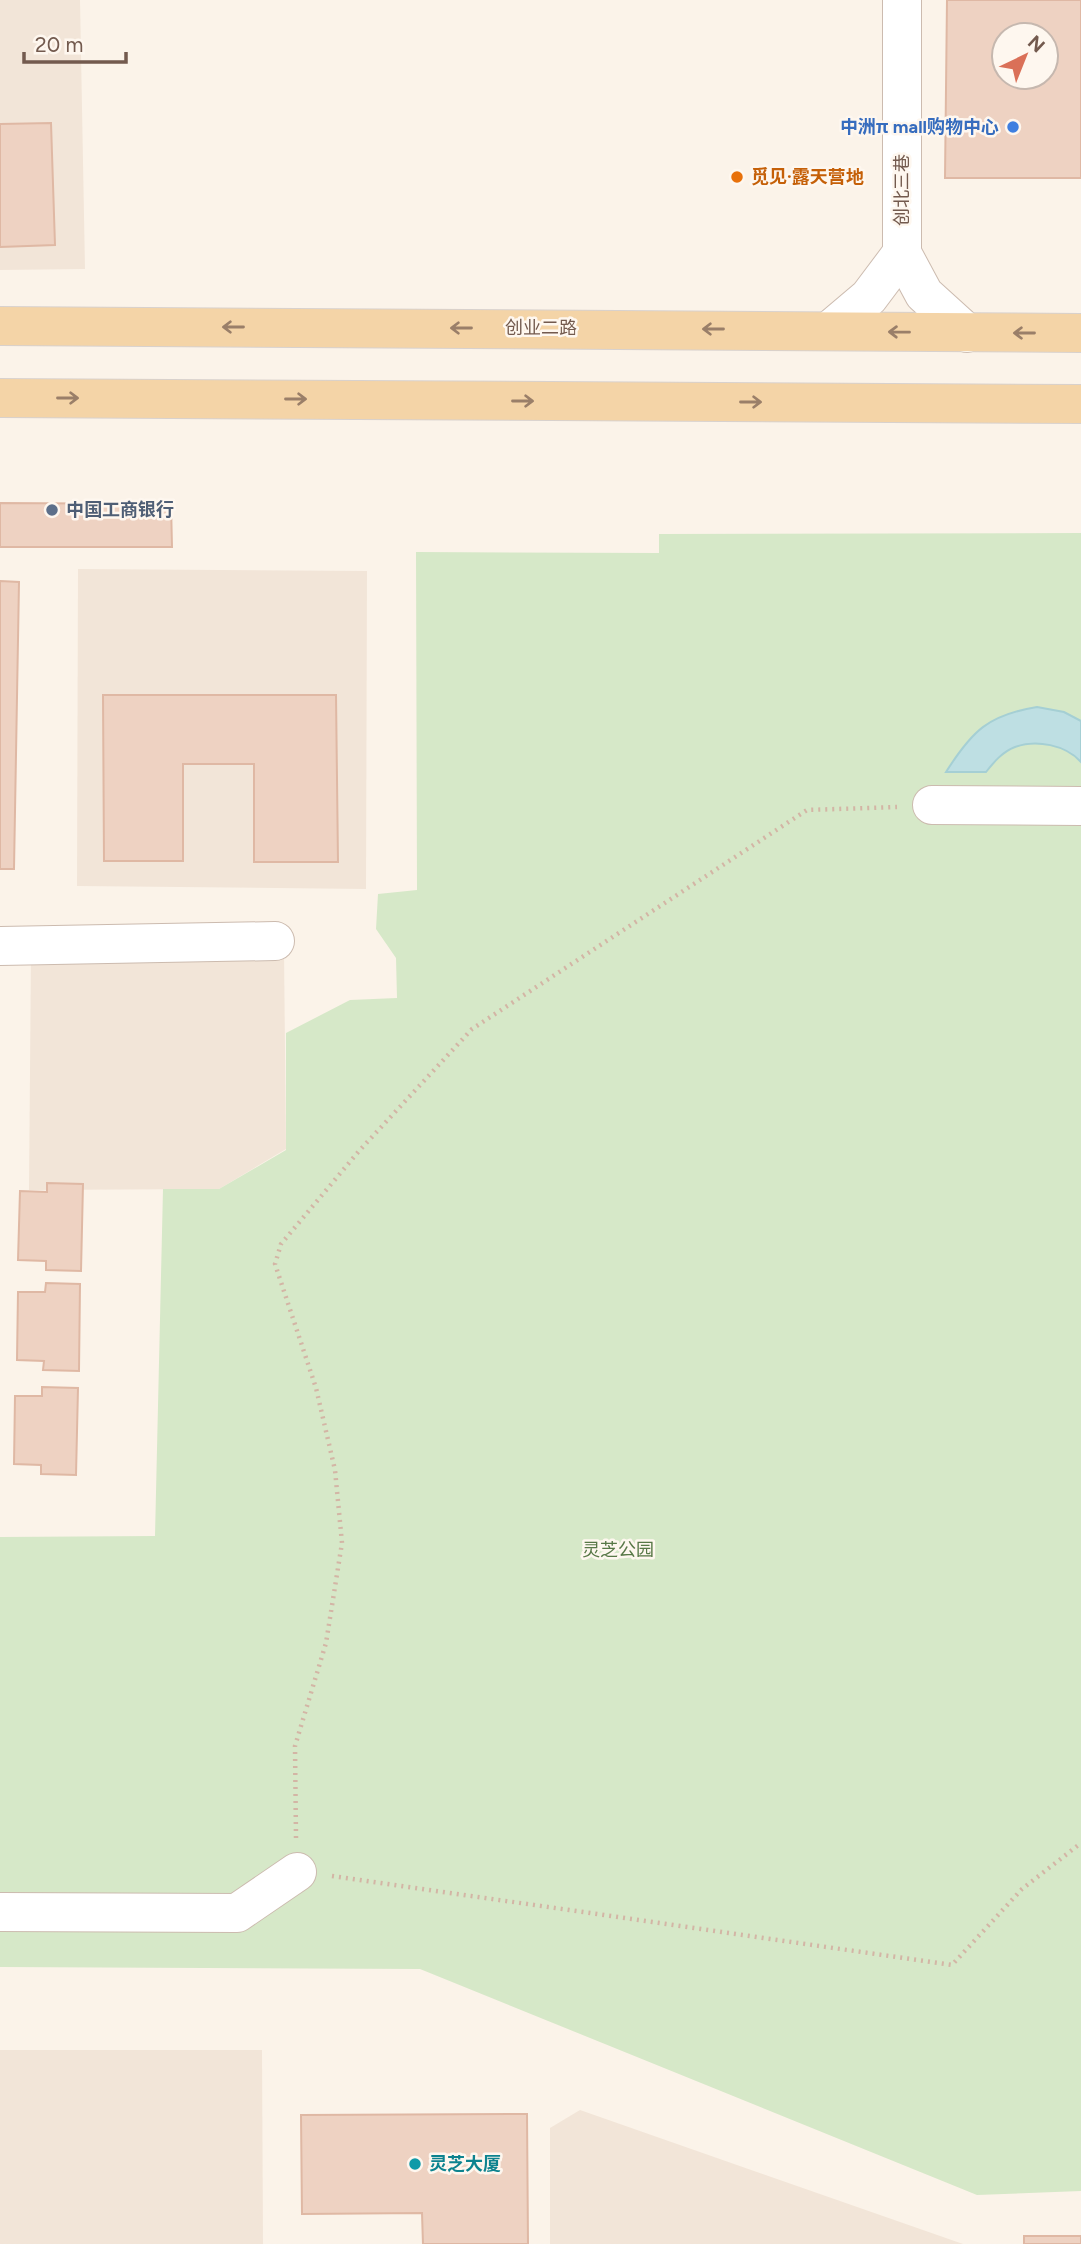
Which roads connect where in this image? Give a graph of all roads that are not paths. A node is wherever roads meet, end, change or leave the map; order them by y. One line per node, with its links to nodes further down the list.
1 (902, 0): 2 (street, 创北三巷)
2 (902, 253): 4 (street); 5 (street)
3 (0, 326): 4 (main road, 创业二路, one-way to 3)
4 (830, 330): 5 (main road, 创业二路, one-way to 4)
5 (967, 333): 6 (main road, 创业二路, one-way to 5)
6 (1081, 333)
7 (0, 398): 8 (main road, one-way to 8)
8 (1081, 404)
9 (932, 805): 10 (street)
10 (1081, 806)
11 (275, 941): 12 (street)
12 (0, 946)
13 (297, 1871): 14 (street)
14 (0, 1912)

